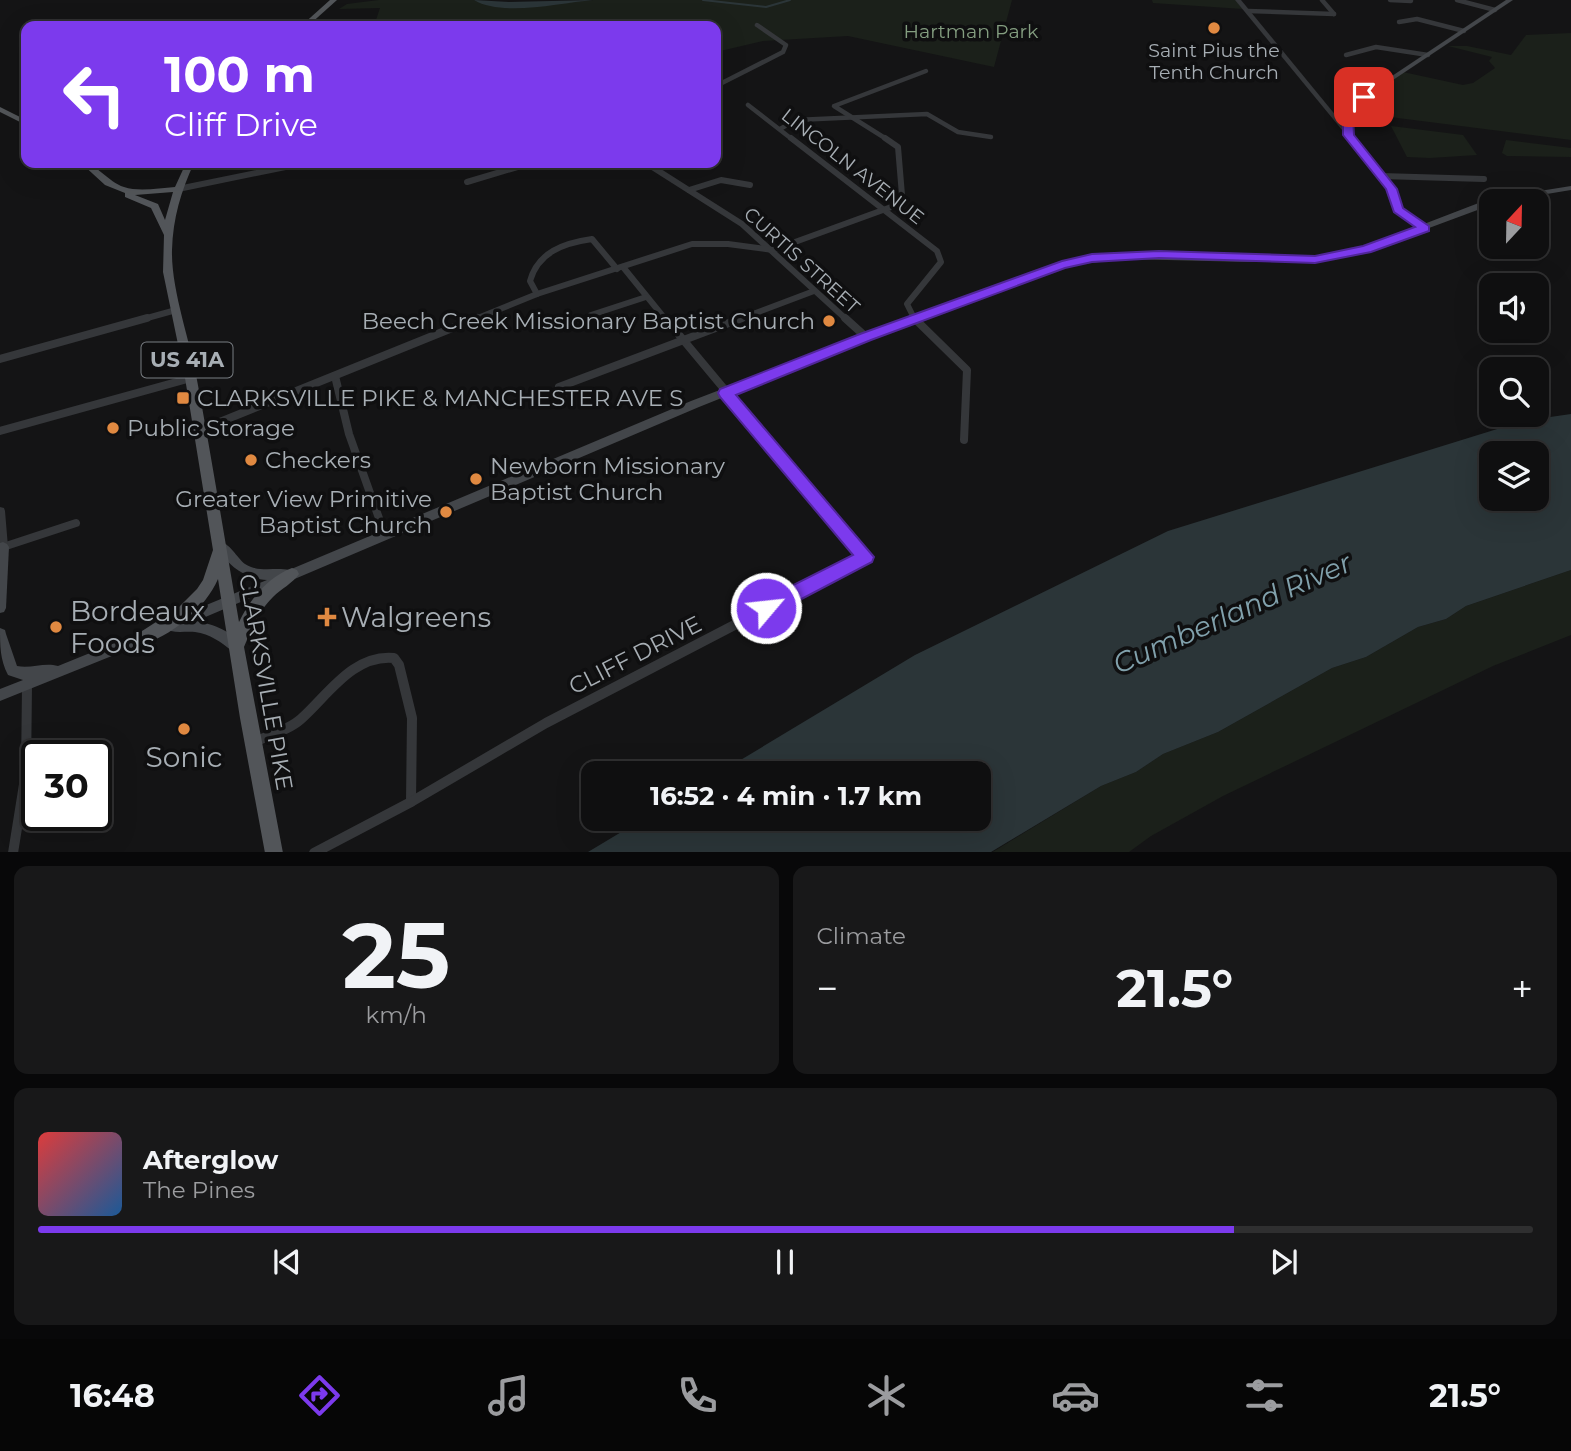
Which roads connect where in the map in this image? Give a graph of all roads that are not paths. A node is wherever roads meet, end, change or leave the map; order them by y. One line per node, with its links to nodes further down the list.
1 (331, 0): 10 (main road)
2 (1238, 0): 9 (street)
3 (1322, 0): 9 (street)
4 (1390, 0): 7 (street)
5 (1457, 0): 8 (street)
6 (1510, 0): 8 (main road)
7 (1411, 1)
8 (1494, 10): 13 (main road)
9 (1248, 11): 23 (street)
10 (309, 21)
11 (1399, 22): 13 (street)
12 (757, 25): 17 (street)
13 (1464, 31): 15 (main road)
14 (1346, 55): 15 (street)
15 (1428, 55): 23 (main road)
16 (926, 71): 20 (street)
17 (721, 83)
18 (748, 105): 22 (street, LINCOLN AVENUE)
19 (0, 109): 21 (main road)
20 (855, 117): 22 (street); 24 (street); 42 (street)
21 (21, 120)
22 (780, 129): 42 (street, LINCOLN AVENUE)
23 (1349, 135): 31 (main road)
24 (991, 137)
25 (90, 168): 38 (main road)
26 (184, 168): 39 (main road)
27 (187, 168): 35 (main road, US 41A)
28 (280, 168): 35 (street)
29 (514, 168): 33 (street)
30 (654, 168): 37 (street, CURTIS STREET)
31 (1381, 176): 32 (street); 43 (main road)
32 (1484, 179)
33 (467, 182)
34 (750, 186): 37 (street)
35 (178, 188): 39 (main road); 44 (main road, CLARKSVILLE PIKE / US 41A)
36 (1571, 188): 40 (main road)
37 (689, 190): 45 (street, CURTIS STREET)
38 (122, 191): 39 (main road); 44 (main road)
39 (144, 192)
40 (1549, 192)
41 (1479, 206): 43 (main road)
42 (882, 210): 45 (street); 52 (street, LINCOLN AVENUE)
43 (1424, 228): 52 (main road)
44 (167, 238): 50 (main road, CLARKSVILLE PIKE / US 41A)
45 (773, 250): 46 (street); 47 (street, CURTIS STREET)
46 (620, 268): 48 (street); 48 (street, CLIFF DRIVE); 49 (street, CLIFF DRIVE)
47 (814, 291): 53 (street, CURTIS STREET); 54 (street)
48 (537, 294): 56 (street)
49 (646, 297): 51 (street); 54 (street, CLIFF DRIVE)
50 (176, 310): 55 (street); 57 (main road, CLARKSVILLE PIKE / US 41A)
51 (591, 315)
52 (915, 320): 53 (main road); 62 (street)
53 (866, 337): 59 (main road)
54 (683, 341): 58 (street); 59 (street, CLIFF DRIVE)
55 (0, 359)
56 (335, 376): 60 (street); 65 (street)
57 (191, 378): 60 (main road, CLARKSVILLE PIKE / US 41A); 61 (street)
58 (559, 387)
59 (726, 393): 65 (main road); 79 (street, CLIFF DRIVE)
60 (200, 430): 66 (main road, CLARKSVILLE PIKE / US 41A)
61 (0, 431)
62 (964, 440)
63 (0, 511): 67 (street)
64 (76, 523): 67 (street)
65 (385, 535): 69 (main road)
66 (219, 543): 69 (main road); 70 (main road, CLARKSVILLE PIKE / US 41A); 73 (main road)
67 (1, 547): 68 (main road)
68 (1, 571): 71 (main road)
69 (292, 574): 70 (main road); 74 (main road)
70 (229, 601): 73 (main road); 74 (main road, CLARKSVILLE PIKE / US 41A)
71 (0, 608)
72 (0, 634): 75 (main road)
73 (147, 636): 74 (main road); 75 (main road)
74 (237, 647): 78 (main road, CLARKSVILLE PIKE / US 41A)
75 (73, 667): 76 (main road)
76 (27, 686): 77 (main road); 80 (street)
77 (0, 695)
78 (253, 743): 79 (street); 81 (main road, CLARKSVILLE PIKE / US 41A)
79 (411, 802): 82 (street, CLIFF DRIVE)
80 (13, 852)
81 (274, 852)
82 (314, 852)

